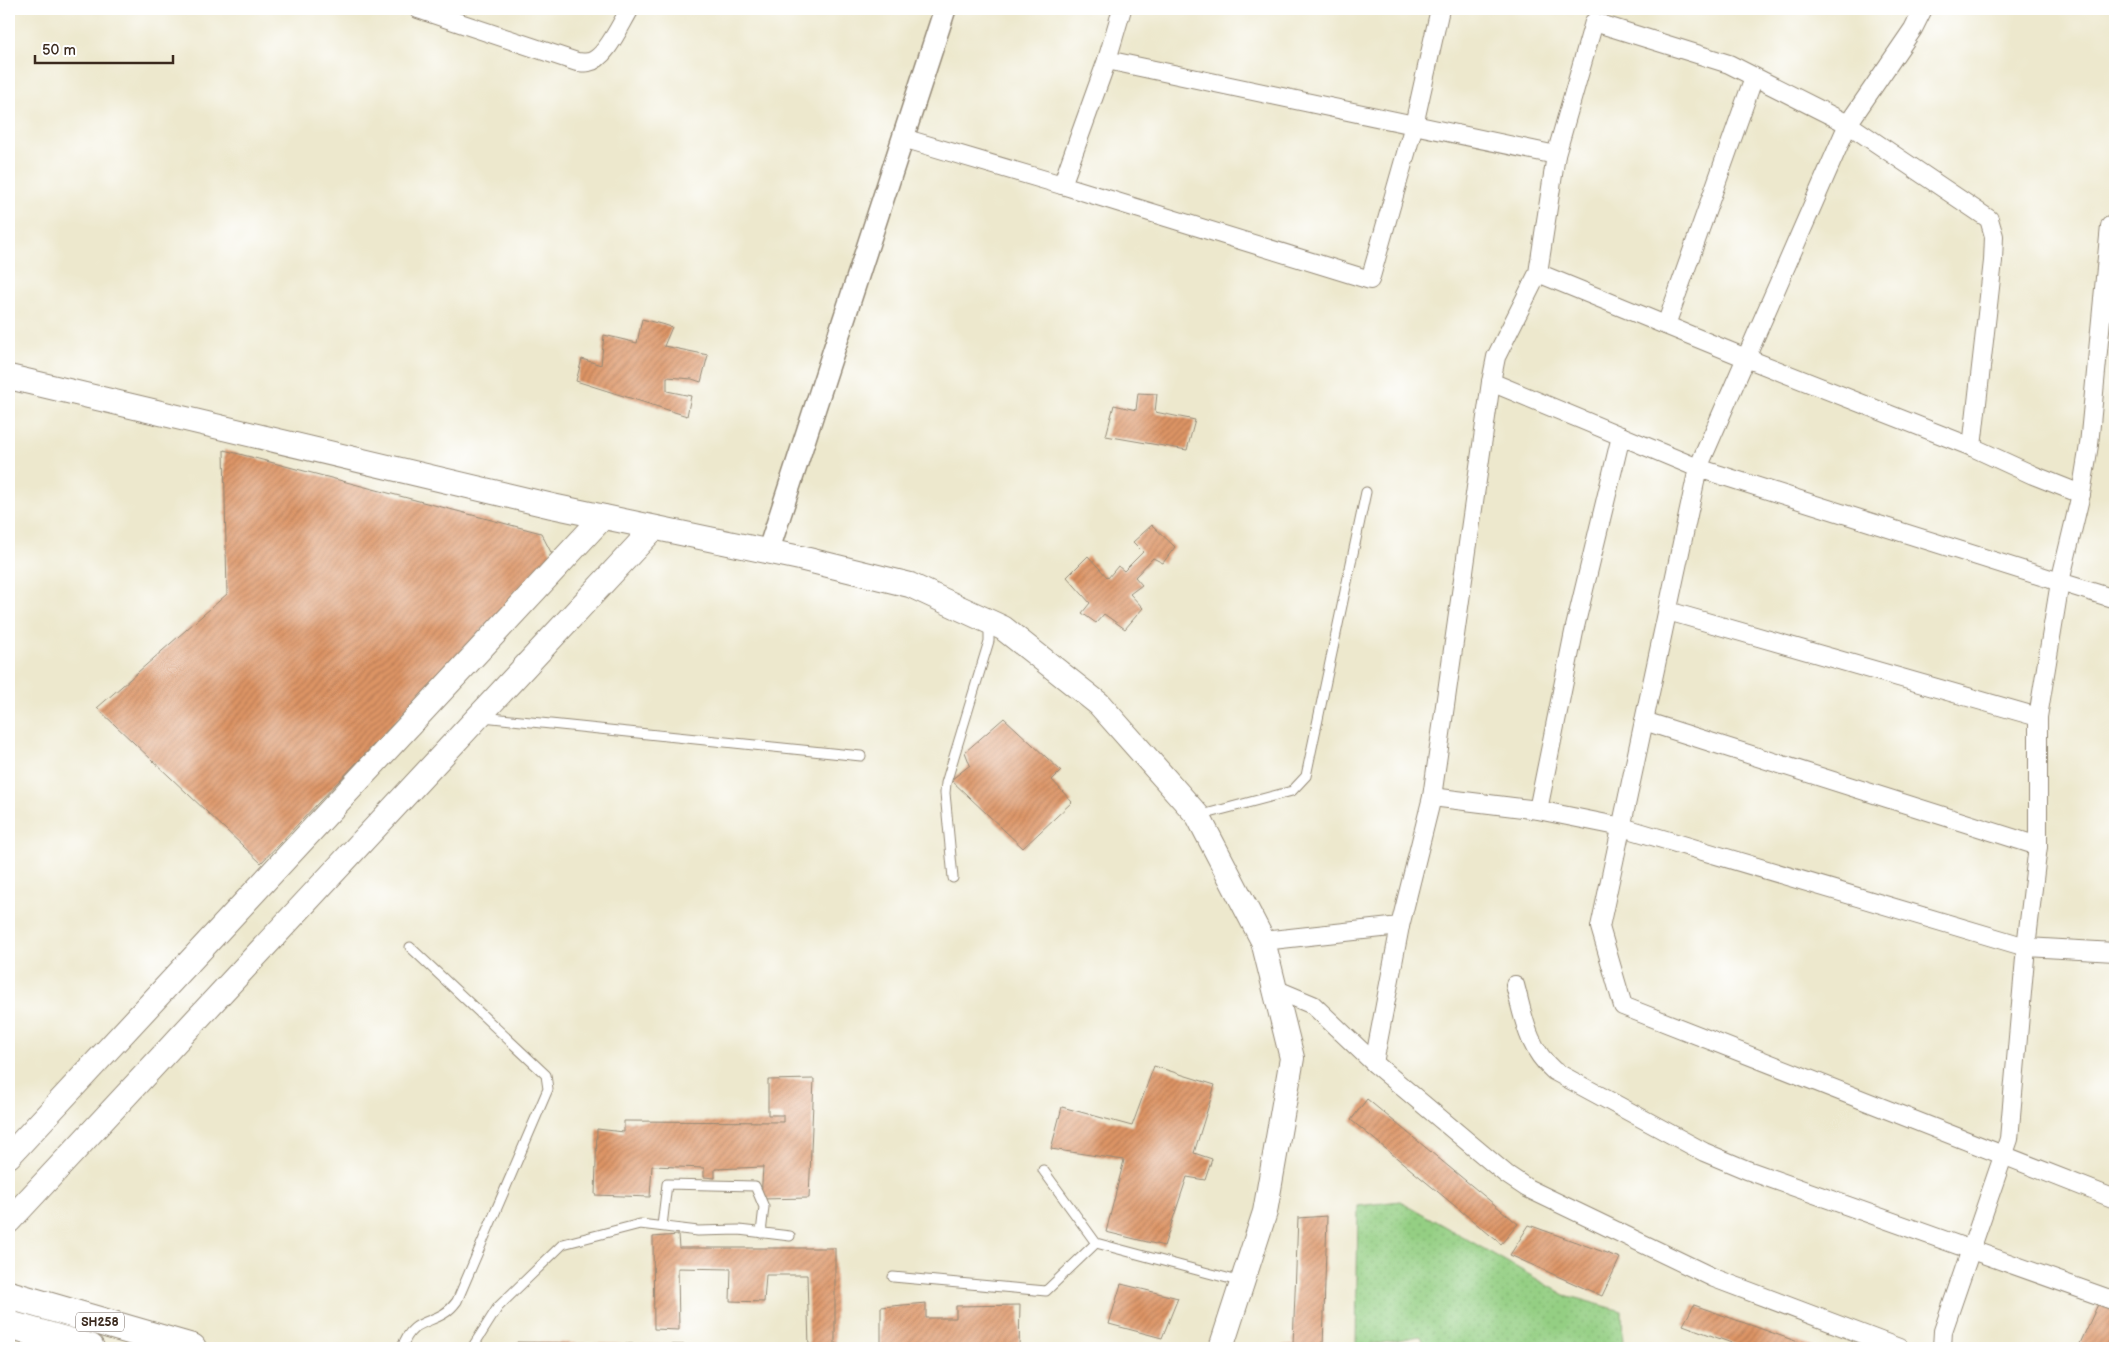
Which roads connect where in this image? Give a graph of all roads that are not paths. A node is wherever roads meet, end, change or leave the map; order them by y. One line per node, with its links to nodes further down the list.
1 (418, 9): 2 (street)
2 (630, 9)
3 (946, 9): 11 (street)
4 (1122, 9): 7 (street)
5 (1440, 9): 10 (street)
6 (1923, 9): 9 (street)
7 (1107, 60): 10 (street); 13 (street)
8 (1754, 76): 9 (street); 12 (street); 16 (street)
9 (1848, 124): 17 (street); 21 (street)
10 (1414, 125): 12 (street); 13 (street)
11 (903, 138): 13 (street); 27 (street)
12 (1556, 155): 15 (street)
13 (1062, 185)
14 (2110, 226): 24 (street)
15 (1538, 273): 16 (street); 19 (street)
16 (1666, 325): 17 (street)
17 (1746, 358): 21 (street); 22 (street)
18 (9, 376): 25 (main road)
19 (1491, 382): 20 (street); 36 (street)
20 (1621, 436): 22 (street); 37 (street)
21 (1972, 447): 24 (street)
22 (1698, 468): 28 (street); 30 (street)
23 (1366, 492): 38 (lane)
24 (2081, 494): 28 (street)
25 (604, 517): 26 (main road); 51 (main road)
26 (654, 528): 27 (main road); 32 (main road)
27 (768, 552): 31 (main road)
28 (2060, 582): 29 (street); 33 (street)
29 (2115, 599)
30 (1668, 611): 33 (street); 34 (street)
31 (989, 621): 38 (main road); 41 (lane)
32 (478, 716): 35 (lane); 54 (main road)
33 (2038, 717): 40 (street)
34 (1644, 721): 39 (street); 40 (street)
35 (861, 756)
36 (1432, 797): 37 (street); 42 (street)
37 (1538, 810): 39 (street)
38 (1198, 816): 43 (main road)
39 (1622, 827): 45 (street); 50 (street)
40 (2038, 846): 45 (street)
41 (953, 878)
42 (1400, 926): 43 (street); 49 (street)
43 (1263, 941): 48 (main road)
44 (410, 947): 67 (lane)
45 (2026, 947): 46 (street); 50 (street)
46 (2115, 952)
47 (1515, 985): 59 (street)
48 (1275, 989): 49 (street); 61 (main road)
49 (1374, 1064): 70 (street)
50 (2003, 1155): 53 (street); 59 (street)
51 (9, 1156)
52 (1043, 1170): 58 (lane)
53 (2115, 1198)
54 (9, 1221)
55 (662, 1226): 56 (lane); 56 (lane); 68 (lane)
56 (760, 1233): 57 (lane)
57 (790, 1236)
58 (1096, 1243): 60 (lane); 61 (lane)
59 (1971, 1251): 63 (street); 71 (street)
60 (893, 1277)
61 (1243, 1282): 69 (main road)
62 (9, 1295): 66 (main road, SH258)
63 (2115, 1301)
64 (9, 1325): 65 (main road, SH258)
65 (90, 1348)
66 (192, 1348)
67 (402, 1348)
68 (472, 1348)
69 (1221, 1348)
70 (1899, 1348)
71 (1942, 1348)

